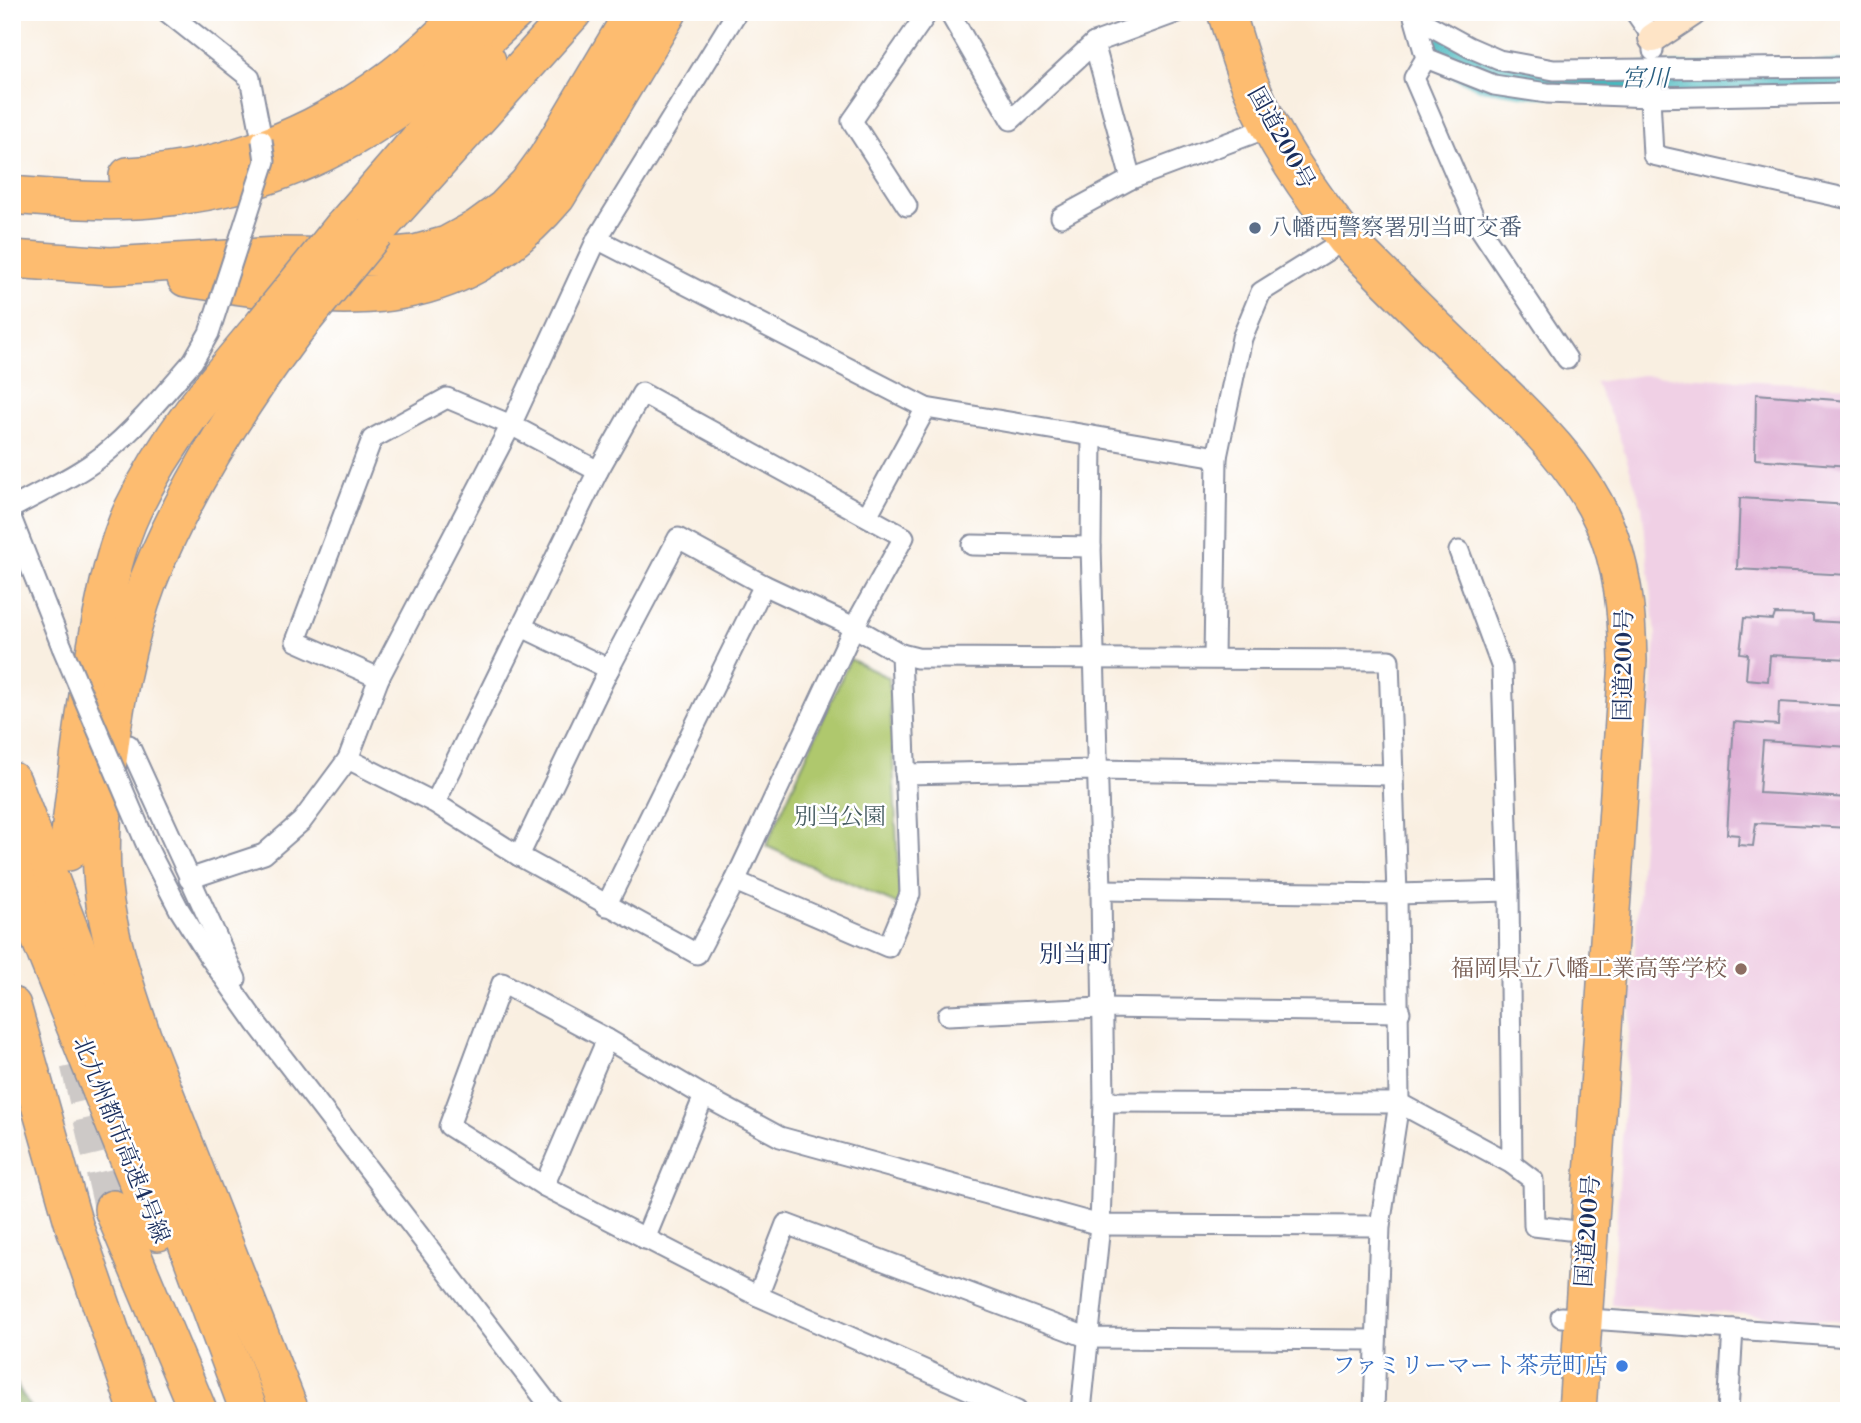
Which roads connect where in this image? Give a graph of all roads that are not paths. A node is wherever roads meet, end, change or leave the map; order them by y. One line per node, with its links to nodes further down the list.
1 (167, 12): 44 (street, bridge)
2 (465, 12): 25 (highway)
3 (515, 12): 28 (highway)
4 (530, 12): 32 (highway)
5 (573, 12): 32 (highway)
6 (634, 12): 36 (highway)
7 (668, 12): 36 (highway)
8 (737, 12): 33 (street)
9 (928, 12): 30 (street)
10 (949, 12): 18 (street)
11 (1178, 12): 18 (street)
12 (1203, 12): 23 (highway, 国道200号)
13 (1226, 12): 23 (highway, 国道200号)
14 (1635, 12): 17 (street)
15 (1692, 12): 17 (street)
16 (1415, 15): 19 (street); 21 (street)
17 (1653, 38): 21 (street)
18 (1094, 43): 26 (street)
19 (1426, 58): 21 (street); 38 (street)
20 (1849, 67): 21 (street)
21 (1652, 82): 22 (street); 29 (street)
22 (1849, 93)
23 (1261, 132): 26 (street); 34 (highway, 国道200号)
24 (12, 171): 25 (highway)
25 (106, 178): 27 (highway)
26 (1131, 179): 31 (street)
27 (12, 184)
28 (12, 195)
29 (1849, 199)
30 (907, 206)
31 (1061, 217)
32 (359, 230): 37 (highway, bridge)
33 (597, 239): 39 (street); 40 (street)
34 (1338, 245): 42 (street); 88 (highway, 国道200号); 91 (highway, 国道200号)
35 (12, 259): 36 (highway)
36 (110, 266)
37 (279, 327): 65 (highway); 100 (highway)
38 (1567, 359)
39 (926, 408): 41 (street); 45 (street)
40 (511, 425): 43 (street); 57 (street); 57 (street)
41 (1092, 436): 42 (street); 48 (street)
42 (1217, 457): 54 (street)
43 (598, 471): 45 (street); 51 (street)
44 (12, 508)
45 (867, 516): 52 (street)
46 (12, 520): 78 (street, bridge)
47 (972, 545): 48 (street)
48 (1091, 547): 55 (street)
49 (1459, 551): 71 (street)
50 (764, 585): 52 (street); 56 (street); 73 (street)
51 (522, 627): 56 (street); 64 (street)
52 (854, 627): 53 (street); 69 (street)
53 (901, 654): 55 (street); 61 (street)
54 (1214, 658): 55 (street); 62 (street)
55 (1095, 660): 60 (street)
56 (610, 669): 66 (street)
57 (379, 678): 59 (street)
58 (129, 745): 68 (street)
59 (348, 760): 64 (street); 68 (street)
60 (1096, 770): 61 (street); 62 (street); 70 (street)
61 (905, 774): 69 (street)
62 (1393, 775): 72 (street)
63 (12, 781): 99 (highway)
64 (435, 803): 66 (street)
65 (68, 852)
66 (519, 856): 73 (street)
67 (12, 869): 98 (highway, 北九州都市高速4号線)
68 (189, 879): 78 (street)
69 (735, 881): 73 (street)
70 (1101, 891): 72 (street); 75 (street)
71 (1509, 891): 72 (street); 83 (street)
72 (1397, 894): 76 (street)
73 (606, 905)
74 (12, 1006): 96 (highway)
75 (1101, 1008): 76 (street); 77 (street); 81 (street)
76 (1400, 1012): 82 (street)
77 (948, 1015)
78 (257, 1024): 101 (street)
79 (607, 1039): 80 (street); 84 (street); 84 (street)
80 (704, 1096): 86 (street); 89 (street)
81 (1104, 1102): 82 (street); 86 (street)
82 (1399, 1103): 83 (street); 87 (street)
83 (1512, 1164): 88 (street)
84 (544, 1186): 89 (street)
85 (113, 1209): 97 (highway)
86 (1100, 1225): 87 (street); 94 (street)
87 (1380, 1226): 95 (street)
88 (1568, 1230): 91 (highway, 国道200号)
89 (645, 1239): 90 (street)
90 (758, 1296): 94 (street); 102 (street)
91 (1571, 1317): 92 (street); 105 (highway, 国道200号); 106 (highway, 国道200号)
92 (1733, 1329): 93 (street); 107 (street)
93 (1849, 1337)
94 (1089, 1338): 95 (street); 103 (street)
95 (1376, 1340): 104 (street)
96 (138, 1411)
97 (198, 1411)
98 (232, 1411)
99 (249, 1411)
100 (290, 1411)
101 (554, 1411)
102 (1017, 1411)
103 (1081, 1411)
104 (1374, 1411)
105 (1555, 1411)
106 (1577, 1411)
107 (1728, 1411)

